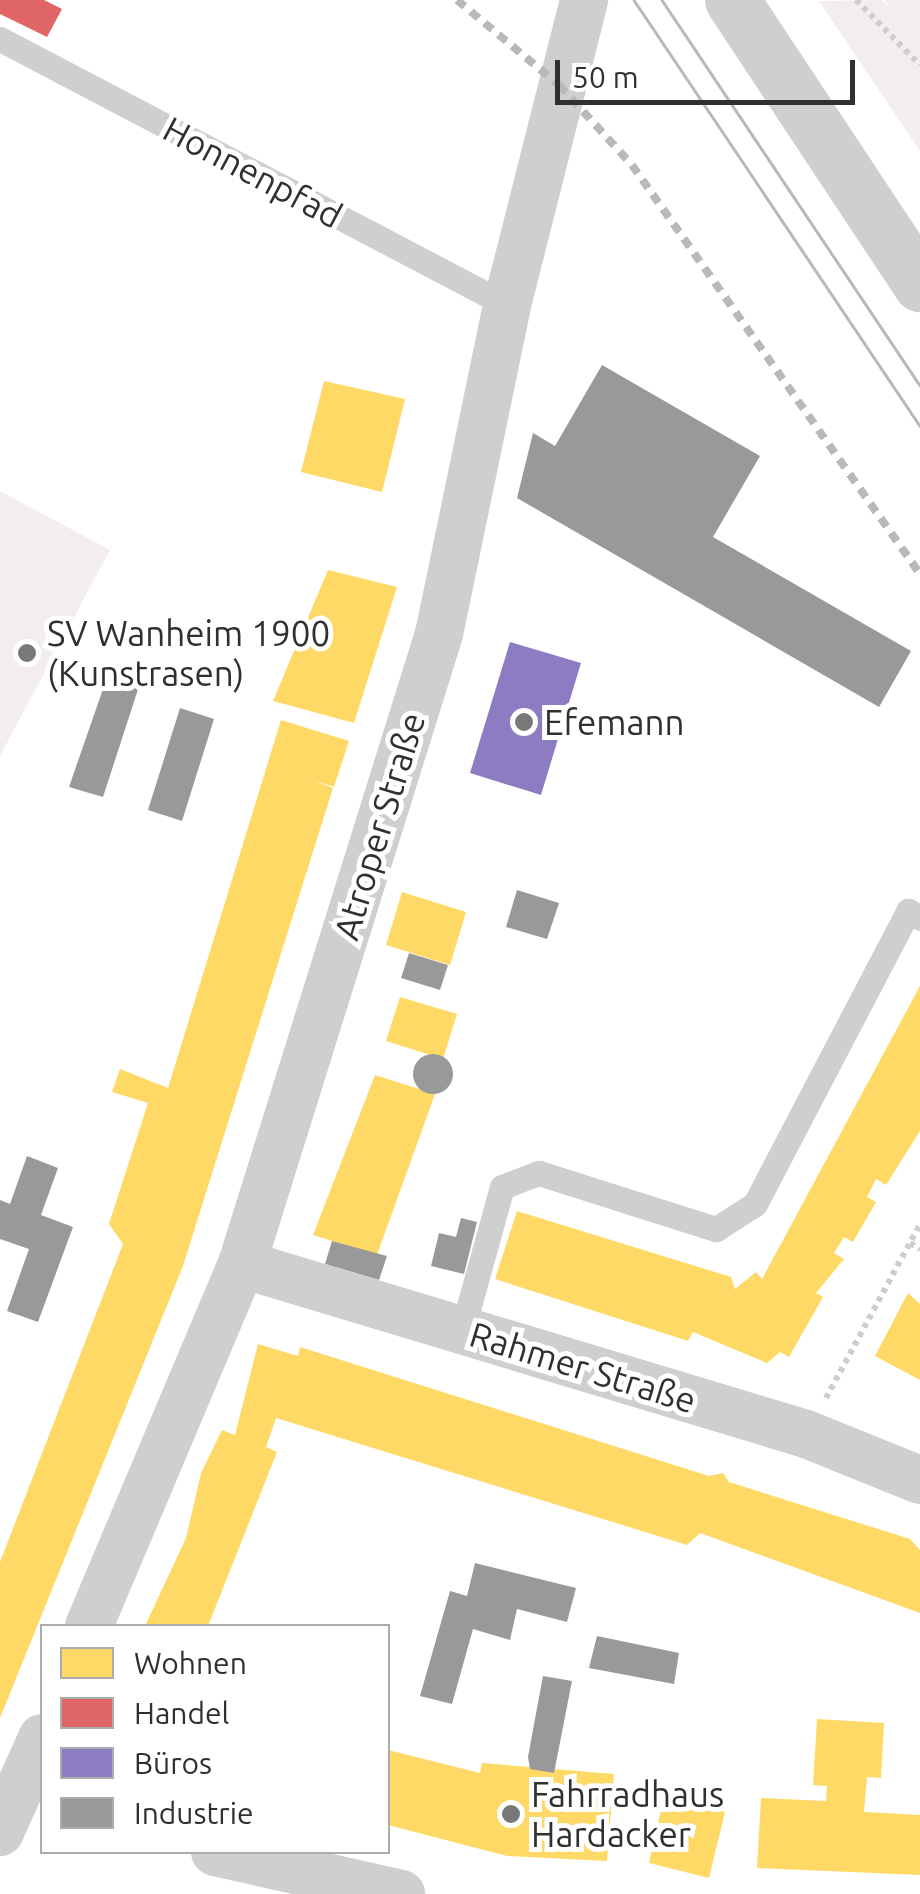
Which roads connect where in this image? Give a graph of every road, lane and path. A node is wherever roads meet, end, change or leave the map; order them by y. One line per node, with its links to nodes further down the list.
1 (584, 0): 7 (street, Atroper Straße)
2 (732, 0): 6 (street)
3 (856, 0): 5 (path)
4 (0, 39): 7 (lane, Honnenpfad)
5 (920, 65)
6 (920, 284)
7 (507, 305): 12 (street, Atroper Straße)
8 (920, 918): 13 (lane)
9 (920, 1224): 10 (path)
10 (910, 1243): 11 (path); 14 (path)
11 (920, 1249)
12 (242, 1264): 13 (street, Rahmer Straße); 16 (street, Atroper Straße)
13 (462, 1331): 14 (street, Rahmer Straße)
14 (806, 1434): 15 (street, Rahmer Straße)
15 (920, 1480)
16 (91, 1624)
17 (40, 1743): 18 (street)
18 (16, 1802)
19 (224, 1854): 20 (street)
20 (401, 1894)

